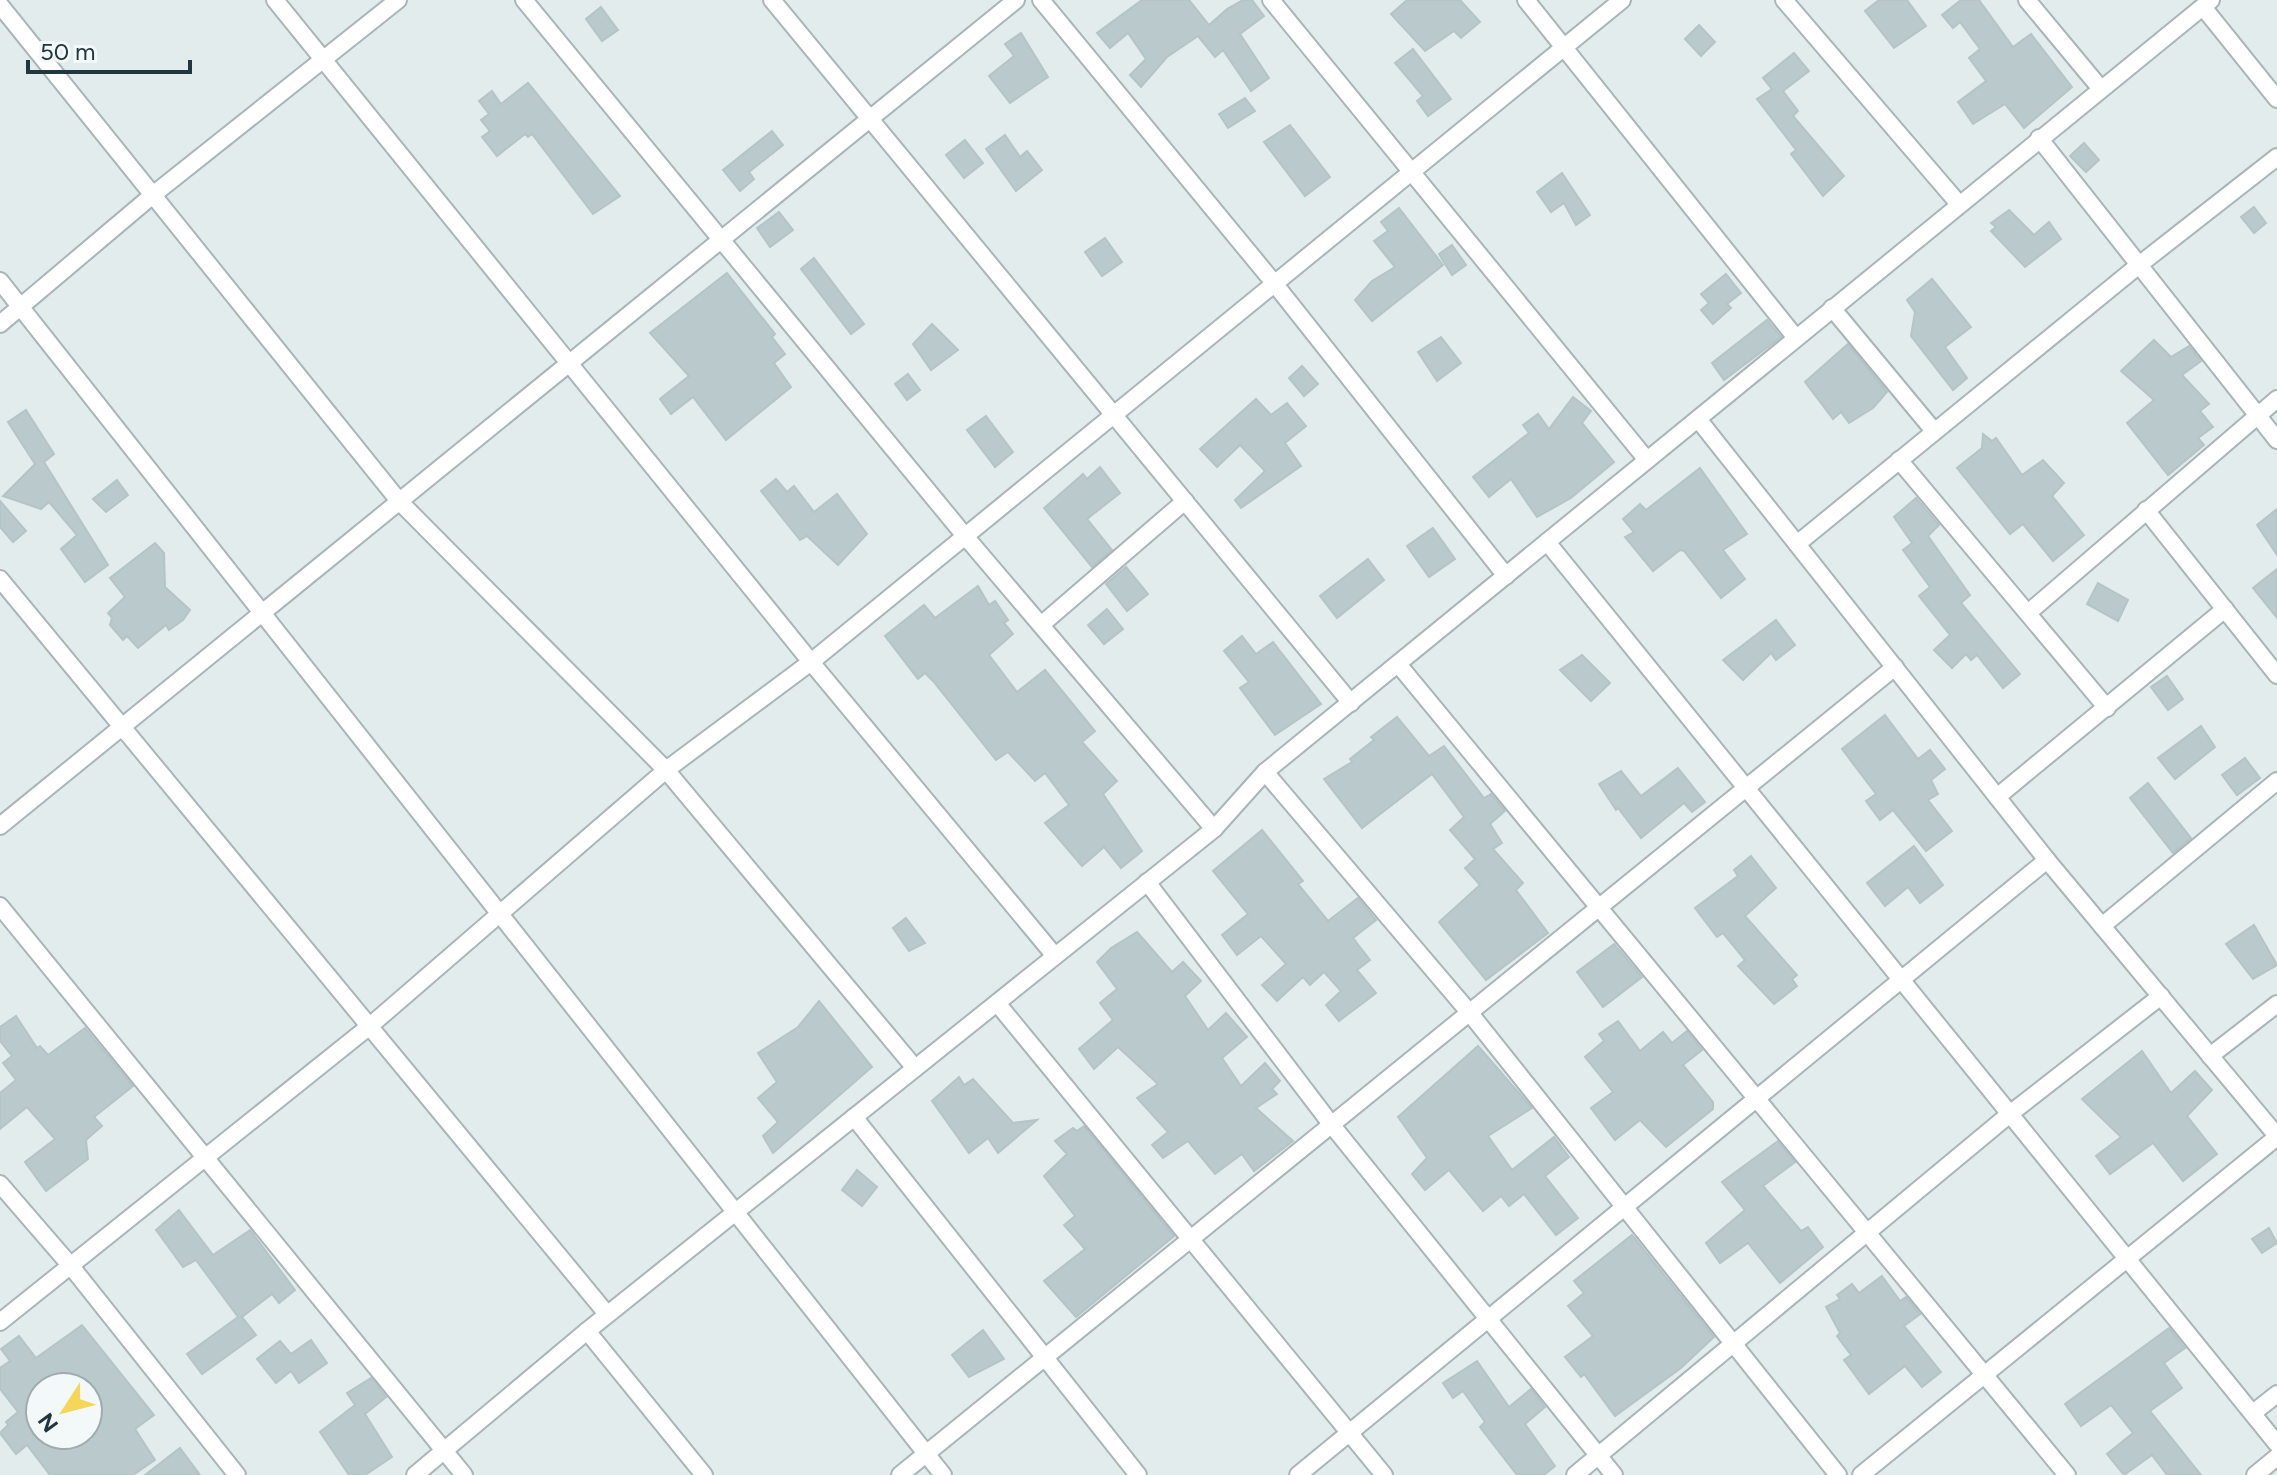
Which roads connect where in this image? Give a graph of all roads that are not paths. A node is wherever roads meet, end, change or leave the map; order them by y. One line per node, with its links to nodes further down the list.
1 (275, 0): 15 (street)
2 (398, 0): 15 (street)
3 (524, 0): 24 (street)
4 (772, 0): 18 (street)
5 (1016, 0): 18 (street)
6 (1041, 0): 27 (street)
7 (1271, 0): 21 (street)
8 (1526, 0): 14 (street)
9 (1622, 0): 14 (street)
10 (1784, 0): 23 (street)
11 (2027, 0): 16 (street)
12 (2207, 3): 16 (street); 17 (street)
13 (0, 5): 22 (street)
14 (1564, 47): 21 (street); 31 (street)
15 (325, 60): 22 (street); 32 (street)
16 (2101, 89): 19 (street)
17 (2277, 99)
18 (871, 119): 24 (street); 34 (street)
19 (2039, 138): 23 (street); 25 (street)
20 (2277, 157): 25 (street)
21 (1409, 173): 27 (street); 39 (street)
22 (154, 194): 28 (street); 41 (street)
23 (1959, 204): 29 (street)
24 (724, 241): 32 (street); 44 (street)
25 (2139, 265): 35 (street); 37 (street)
26 (0, 281): 28 (street)
27 (1274, 283): 34 (street); 47 (street)
28 (21, 307): 30 (street); 50 (street)
29 (1832, 308): 31 (street); 37 (street)
30 (0, 324)
31 (1796, 338): 36 (street)
32 (568, 363): 41 (street); 53 (street)
33 (2277, 399): 35 (street)
34 (1114, 414): 42 (street); 44 (street)
35 (2257, 415): 38 (street); 43 (street)
36 (1698, 419): 39 (street); 46 (street)
37 (1934, 431): 40 (street)
38 (2277, 440)
39 (1647, 460): 45 (street)
40 (1899, 460): 46 (street); 51 (street)
41 (399, 501): 50 (street); 60 (street)
42 (1185, 501): 52 (street); 57 (street)
43 (2146, 510): 49 (street); 51 (street)
44 (965, 536): 52 (street); 53 (street)
45 (1547, 542): 47 (street); 63 (street)
46 (1797, 544): 55 (street)
47 (1506, 576): 54 (street)
48 (0, 579): 59 (street)
49 (2225, 609): 56 (street); 58 (street)
50 (262, 613): 59 (street); 71 (street)
51 (2028, 613): 58 (street)
52 (1041, 625): 66 (street)
53 (811, 662): 60 (street); 73 (street)
54 (1398, 664): 57 (street); 70 (street)
55 (1895, 667): 63 (street); 64 (street)
56 (2277, 675)
57 (1351, 703): 61 (street)
58 (2107, 708): 64 (street)
59 (120, 728): 65 (street); 79 (street)
60 (666, 770): 71 (street); 81 (street)
61 (1265, 772): 66 (street); 78 (street)
62 (2277, 781): 72 (street)
63 (1746, 788): 70 (street); 74 (street)
64 (1997, 797): 67 (street)
65 (0, 826)
66 (1214, 829): 68 (street)
67 (2047, 860): 72 (street); 74 (street)
68 (1147, 882): 73 (street); 85 (street)
69 (0, 906): 87 (street)
70 (1598, 907): 78 (street); 82 (street)
71 (500, 914): 79 (street); 90 (street)
72 (2102, 926): 75 (street)
73 (1055, 956): 76 (street)
74 (1902, 980): 82 (street); 83 (street)
75 (2161, 996): 80 (street); 83 (street)
76 (997, 1003): 81 (street); 92 (street)
77 (2277, 1004): 80 (street)
78 (1469, 1012): 85 (street); 89 (street)
79 (371, 1025): 87 (street); 95 (street)
80 (2210, 1056): 86 (street)
81 (915, 1068): 84 (street)
82 (1756, 1099): 89 (street); 91 (street)
83 (2011, 1113): 91 (street); 93 (street)
84 (854, 1117): 90 (street); 100 (street)
85 (1331, 1124): 92 (street); 96 (street)
86 (2277, 1136): 93 (street)
87 (204, 1156): 94 (street); 106 (street)
88 (0, 1184): 94 (street)
89 (1623, 1208): 96 (street); 99 (street)
90 (735, 1212): 95 (street); 107 (street)
91 (1866, 1233): 99 (street); 101 (street)
92 (1191, 1237): 100 (street); 104 (street)
93 (2127, 1259): 101 (street); 103 (street)
94 (70, 1265): 97 (street); 110 (street)
95 (607, 1314): 98 (street)
96 (1488, 1319): 104 (street); 108 (street)
97 (0, 1322)
98 (587, 1331): 106 (street); 113 (street)
99 (1733, 1344): 108 (street); 121 (street)
100 (1043, 1357): 107 (street); 116 (street)
101 (1982, 1374): 122 (street); 123 (street)
102 (2277, 1394): 103 (street)
103 (2253, 1413): 105 (street)
104 (1350, 1432): 117 (street); 118 (street)
105 (2277, 1444)
106 (445, 1452): 111 (street); 112 (street)
107 (926, 1454): 114 (street); 115 (street)
108 (1598, 1456): 119 (street); 120 (street)
109 (2277, 1457): 124 (street)
110 (237, 1475)
111 (415, 1475)
112 (464, 1475)
113 (704, 1475)
114 (900, 1475)
115 (943, 1475)
116 (1138, 1475)
117 (1298, 1475)
118 (1384, 1475)
119 (1575, 1475)
120 (1614, 1475)
121 (1838, 1475)
122 (1861, 1475)
123 (2067, 1475)
124 (2255, 1475)

